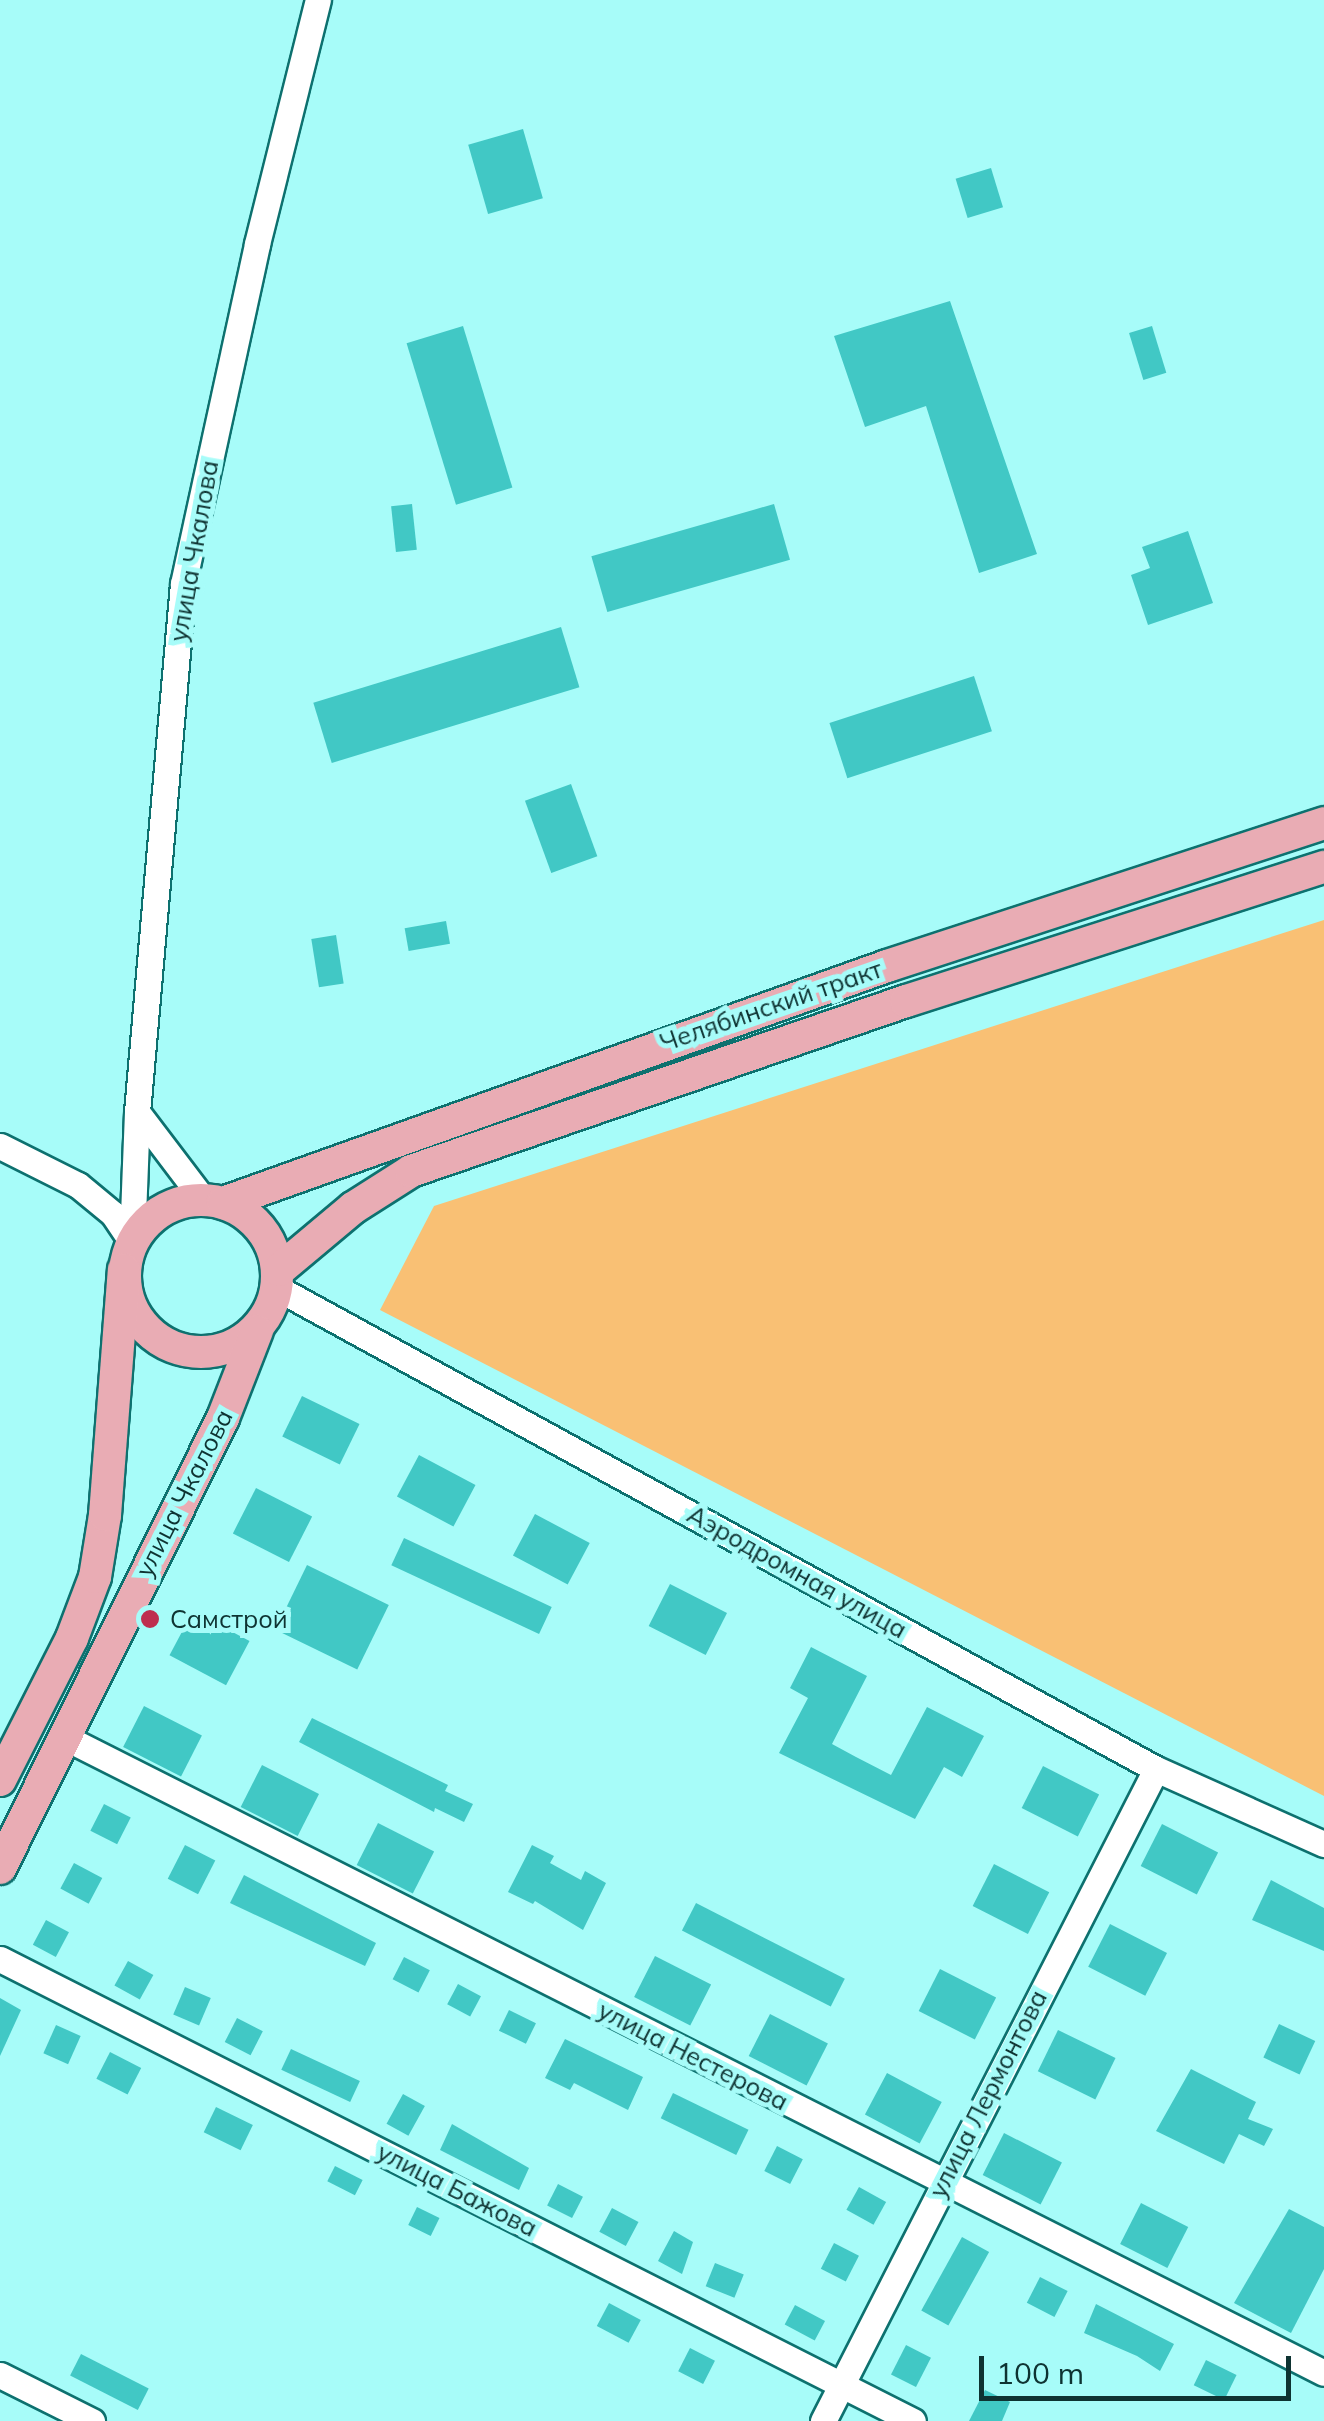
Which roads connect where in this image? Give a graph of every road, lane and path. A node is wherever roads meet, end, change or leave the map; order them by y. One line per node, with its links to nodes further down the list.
1 (318, 0): 4 (street, улица Чкалова)
2 (1324, 823): 6 (main road, Челябинский тракт)
3 (1324, 867): 8 (main road, Челябинский тракт)
4 (138, 1112): 6 (street); 7 (street, улица Чкалова)
5 (0, 1146): 7 (street)
6 (213, 1201): 7 (main road); 8 (main road)
7 (128, 1256): 9 (main road); 10 (main road, улица Чкалова)
8 (278, 1279): 9 (main road); 12 (street, Аэродромная улица)
9 (256, 1331): 11 (main road, улица Чкалова)
10 (9, 1733): 13 (main road, улица Чкалова)
11 (64, 1737): 15 (main road, улица Чкалова); 17 (street, улица Нестерова)
12 (1156, 1769): 14 (street, Аэродромная улица); 17 (street, улица Лермонтова)
13 (0, 1780)
14 (1324, 1844)
15 (0, 1868)
16 (0, 1959): 20 (street, улица Бажова)
17 (944, 2182): 18 (street, улица Нестерова); 20 (street, улица Лермонтова)
18 (1324, 2373)
19 (2, 2382): 21 (street)
20 (841, 2384): 22 (street, улица Лермонтова); 23 (street, улица Бажова)
21 (92, 2421)
22 (823, 2421)
23 (913, 2421)

